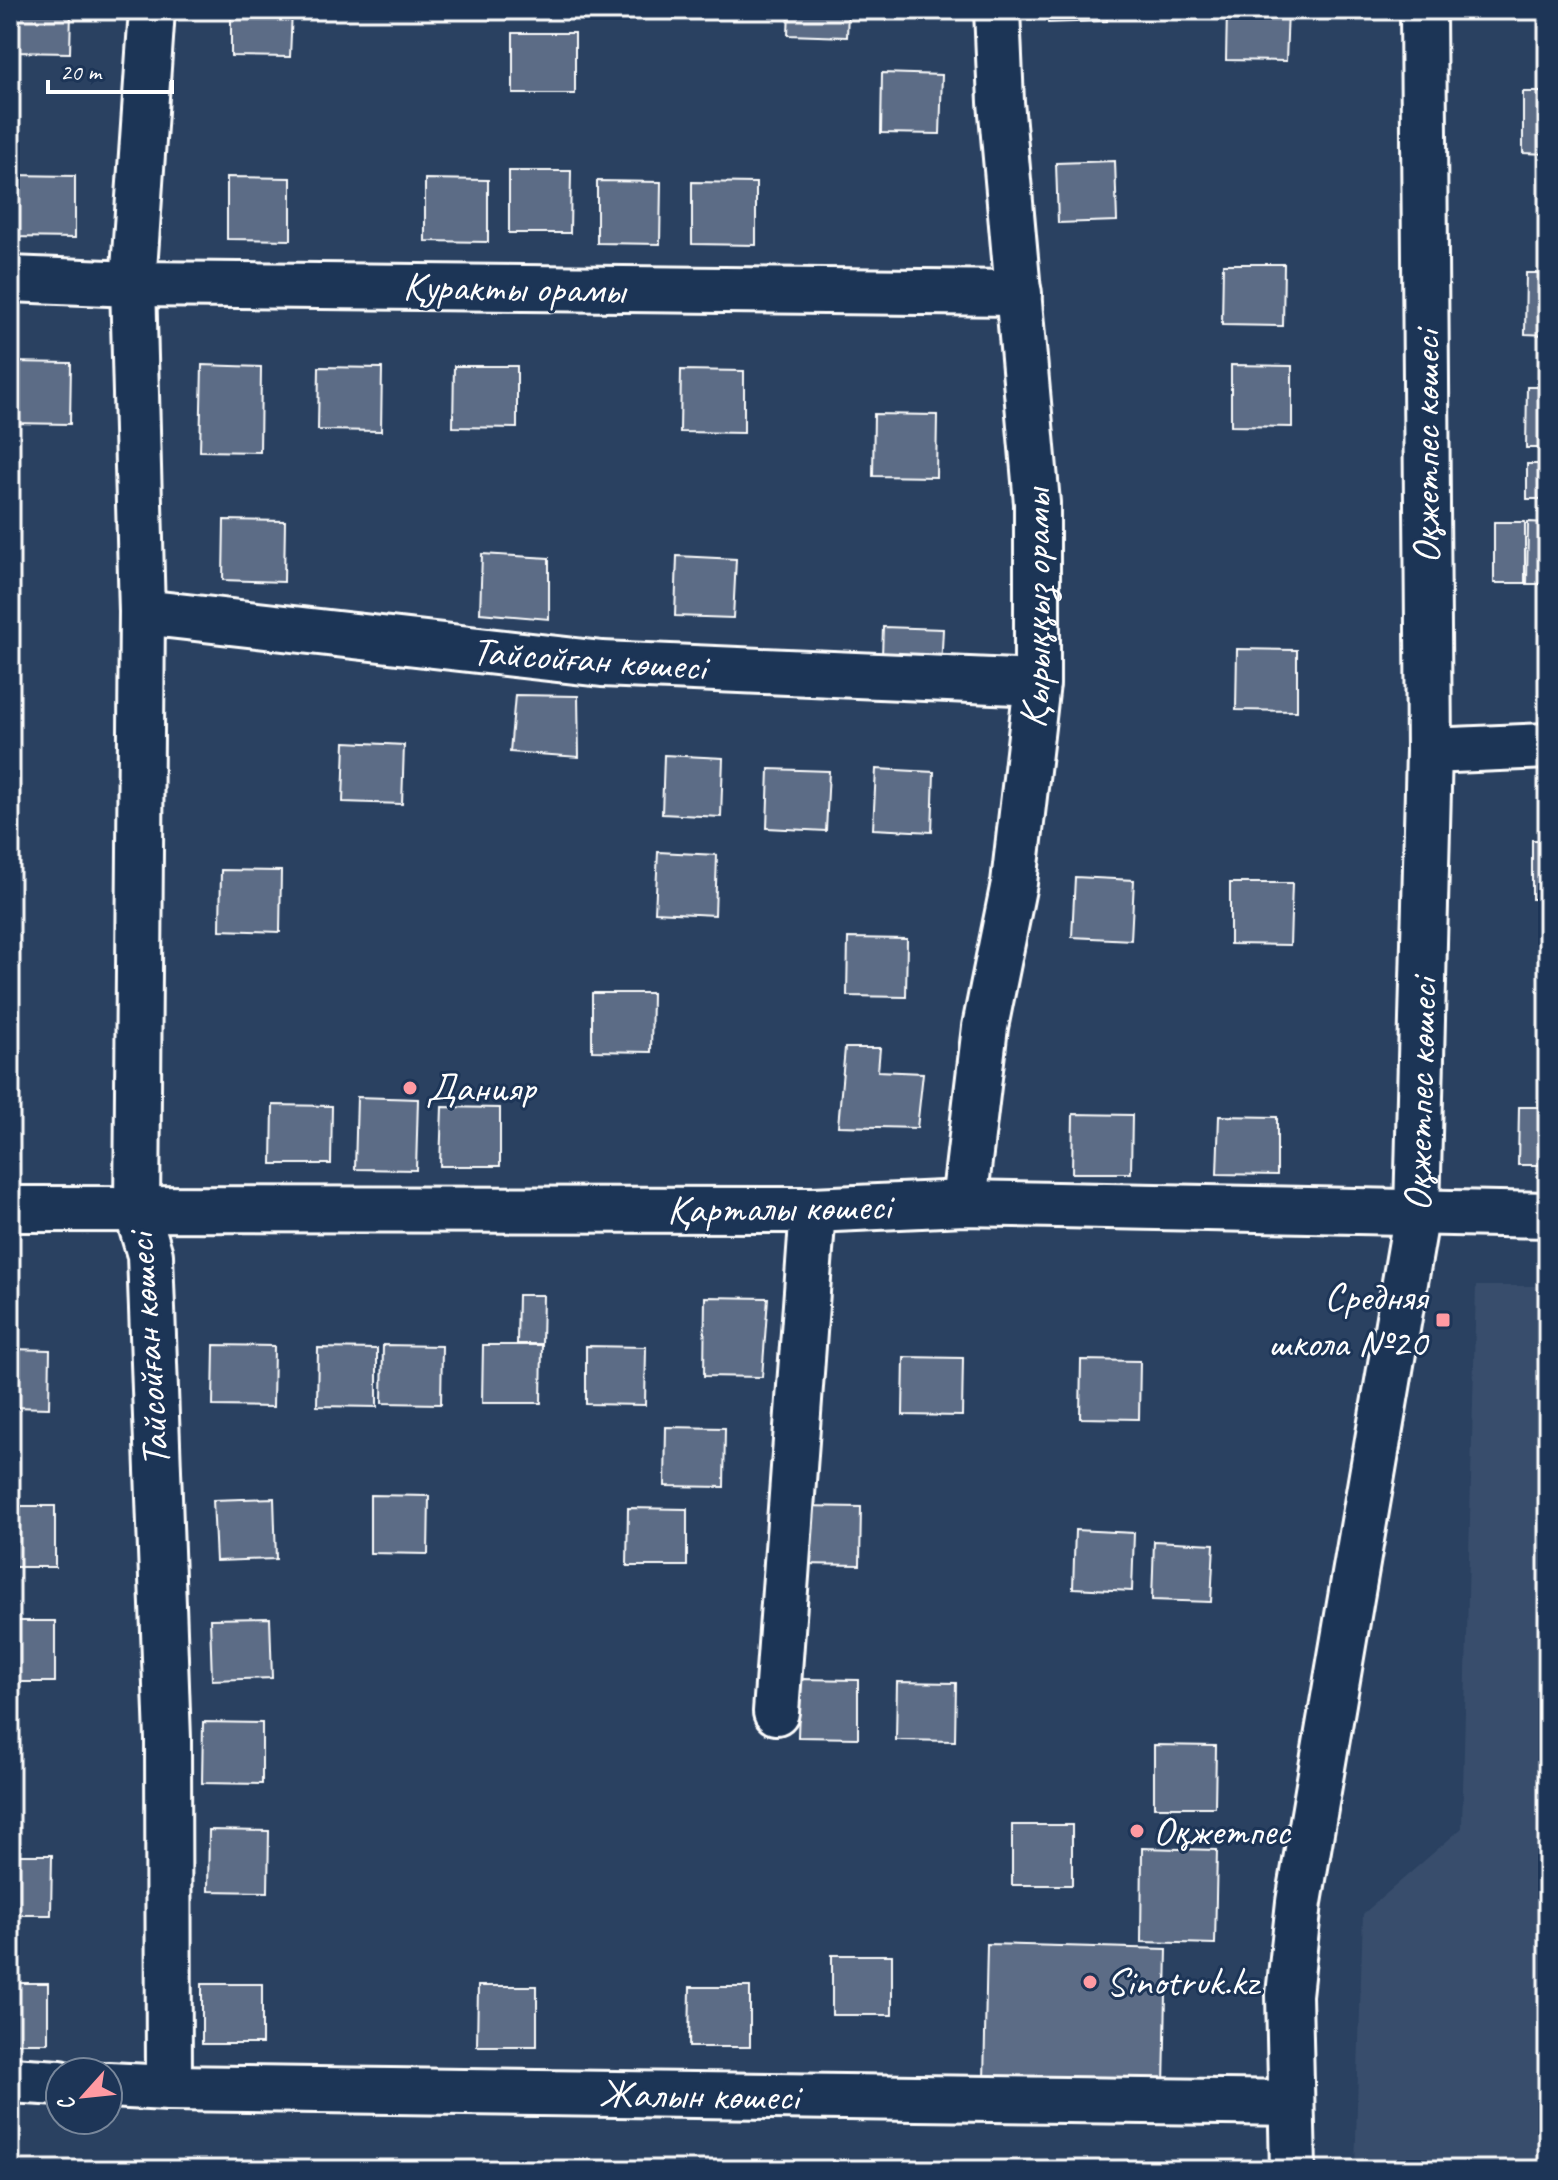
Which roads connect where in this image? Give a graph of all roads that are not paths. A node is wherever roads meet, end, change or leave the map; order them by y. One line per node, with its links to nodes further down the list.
1 (152, 10): 5 (street, Тайсойған көшесі)
2 (997, 10): 6 (street, Қырыққыз орамы)
3 (1423, 10): 10 (street, Оқжетпес көшесі)
4 (10, 279): 5 (street, Қуракты орамы)
5 (133, 284): 6 (street, Қуракты орамы); 7 (street, Тайсойған көшесі)
6 (1019, 293): 8 (street, Қырыққыз орамы)
7 (142, 612): 8 (street, Тайсойған көшесі); 14 (street, Тайсойған көшесі)
8 (1037, 683): 11 (street, Қырыққыз орамы)
9 (1548, 746): 10 (street)
10 (1429, 751): 15 (street, Оқжетпес көшесі)
11 (964, 1203): 13 (street, Қарталы көшесі); 15 (street, Қарталы көшесі)
12 (10, 1209): 14 (street, Қарталы көшесі)
13 (813, 1210): 14 (street, Қарталы көшесі); 17 (street)
14 (137, 1211): 21 (street, Тайсойған көшесі)
15 (1417, 1212): 16 (street, Қарталы көшесі); 22 (street, Оқжетпес көшесі)
16 (1548, 1215)
17 (776, 1712)
18 (10, 2080): 19 (street)
19 (44, 2082)
20 (124, 2086): 21 (street, Жалын көшесі)
21 (169, 2088): 22 (street, Жалын көшесі)
22 (1291, 2103): 23 (street, Оқжетпес көшесі)
23 (1293, 2170)

